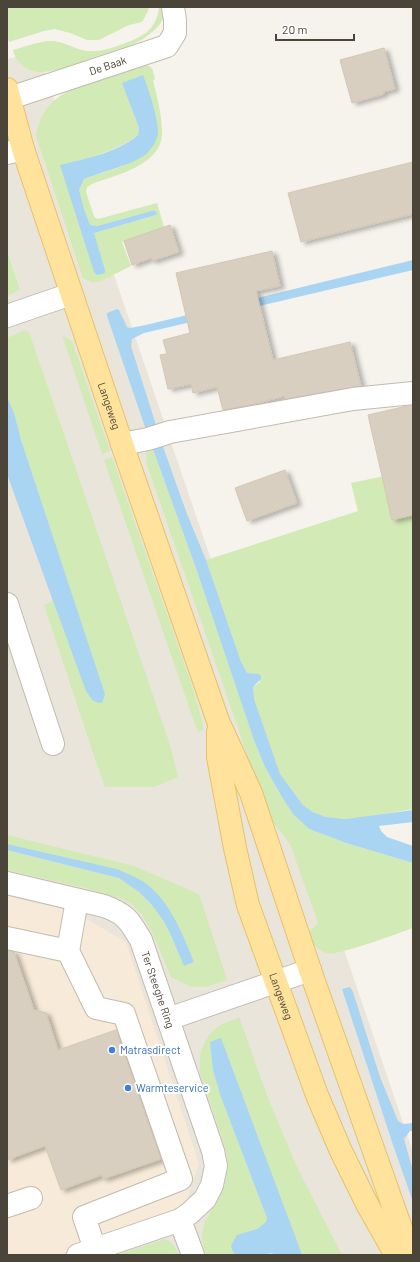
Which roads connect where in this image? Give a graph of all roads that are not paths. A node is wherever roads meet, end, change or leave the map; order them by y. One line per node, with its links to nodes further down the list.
1 (173, 7): 2 (street, De Baak)
2 (8, 93): 3 (main road, Langeweg)
3 (15, 151): 4 (main road, Langeweg)
4 (71, 294): 5 (street); 7 (main road, Langeweg)
5 (7, 316)
6 (413, 393): 7 (street)
7 (122, 444): 9 (main road, Langeweg)
8 (7, 604): 10 (street)
9 (218, 721): 15 (main road, Langeweg); 16 (main road, Langeweg)
10 (53, 744)
11 (7, 883): 12 (street, Ter Steeghe Ring)
12 (77, 900): 14 (street); 17 (street, Ter Steeghe Ring)
13 (7, 938): 14 (street)
14 (68, 951): 21 (street)
15 (310, 970): 16 (street); 24 (main road, Langeweg)
16 (276, 982): 17 (street); 23 (main road, Langeweg)
17 (168, 1019): 20 (street, Ter Steeghe Ring)
18 (31, 1198): 19 (street)
19 (7, 1206)
20 (180, 1220): 21 (street, Ter Steeghe Ring); 22 (street)
21 (87, 1252)
22 (193, 1255)
23 (396, 1255)
24 (406, 1255)

